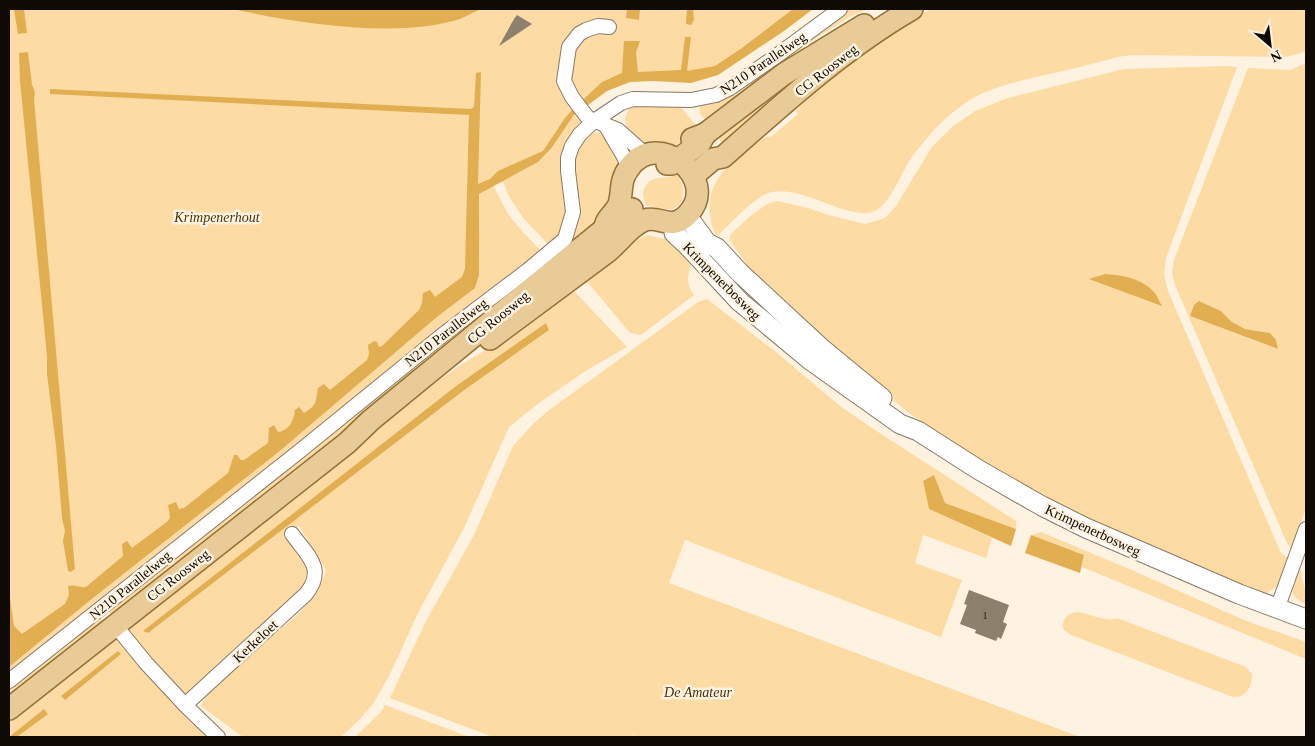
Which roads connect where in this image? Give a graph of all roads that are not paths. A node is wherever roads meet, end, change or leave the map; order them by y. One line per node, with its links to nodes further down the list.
1 (840, 9): 5 (street, N210 Parallelweg)
2 (892, 9): 7 (main road, CG Roosweg)
3 (912, 9): 9 (main road, CG Roosweg)
4 (609, 27): 5 (street)
5 (596, 121): 6 (street); 8 (street); 20 (street, N210 Parallelweg)
6 (646, 155): 7 (main road); 8 (main road)
7 (674, 157): 8 (main road); 9 (main road)
8 (632, 173): 10 (main road)
9 (700, 180): 11 (main road)
10 (635, 216): 11 (main road); 12 (main road); 13 (main road, CG Roosweg); 13 (main road, CG Roosweg)
11 (694, 218): 12 (main road); 14 (main road, Krimpenerbosweg)
12 (674, 233): 14 (main road, Krimpenerbosweg)
13 (608, 239): 19 (main road, CG Roosweg)
14 (918, 431): 17 (main road, Krimpenerbosweg)
15 (1306, 529): 17 (street)
16 (292, 534): 21 (street, Kerkeloet)
17 (1278, 609): 18 (main road, Krimpenerbosweg)
18 (1306, 619)
19 (115, 625): 21 (street); 22 (main road, CG Roosweg)
20 (9, 681)
21 (185, 705): 23 (street)
22 (9, 709)
23 (218, 737)

